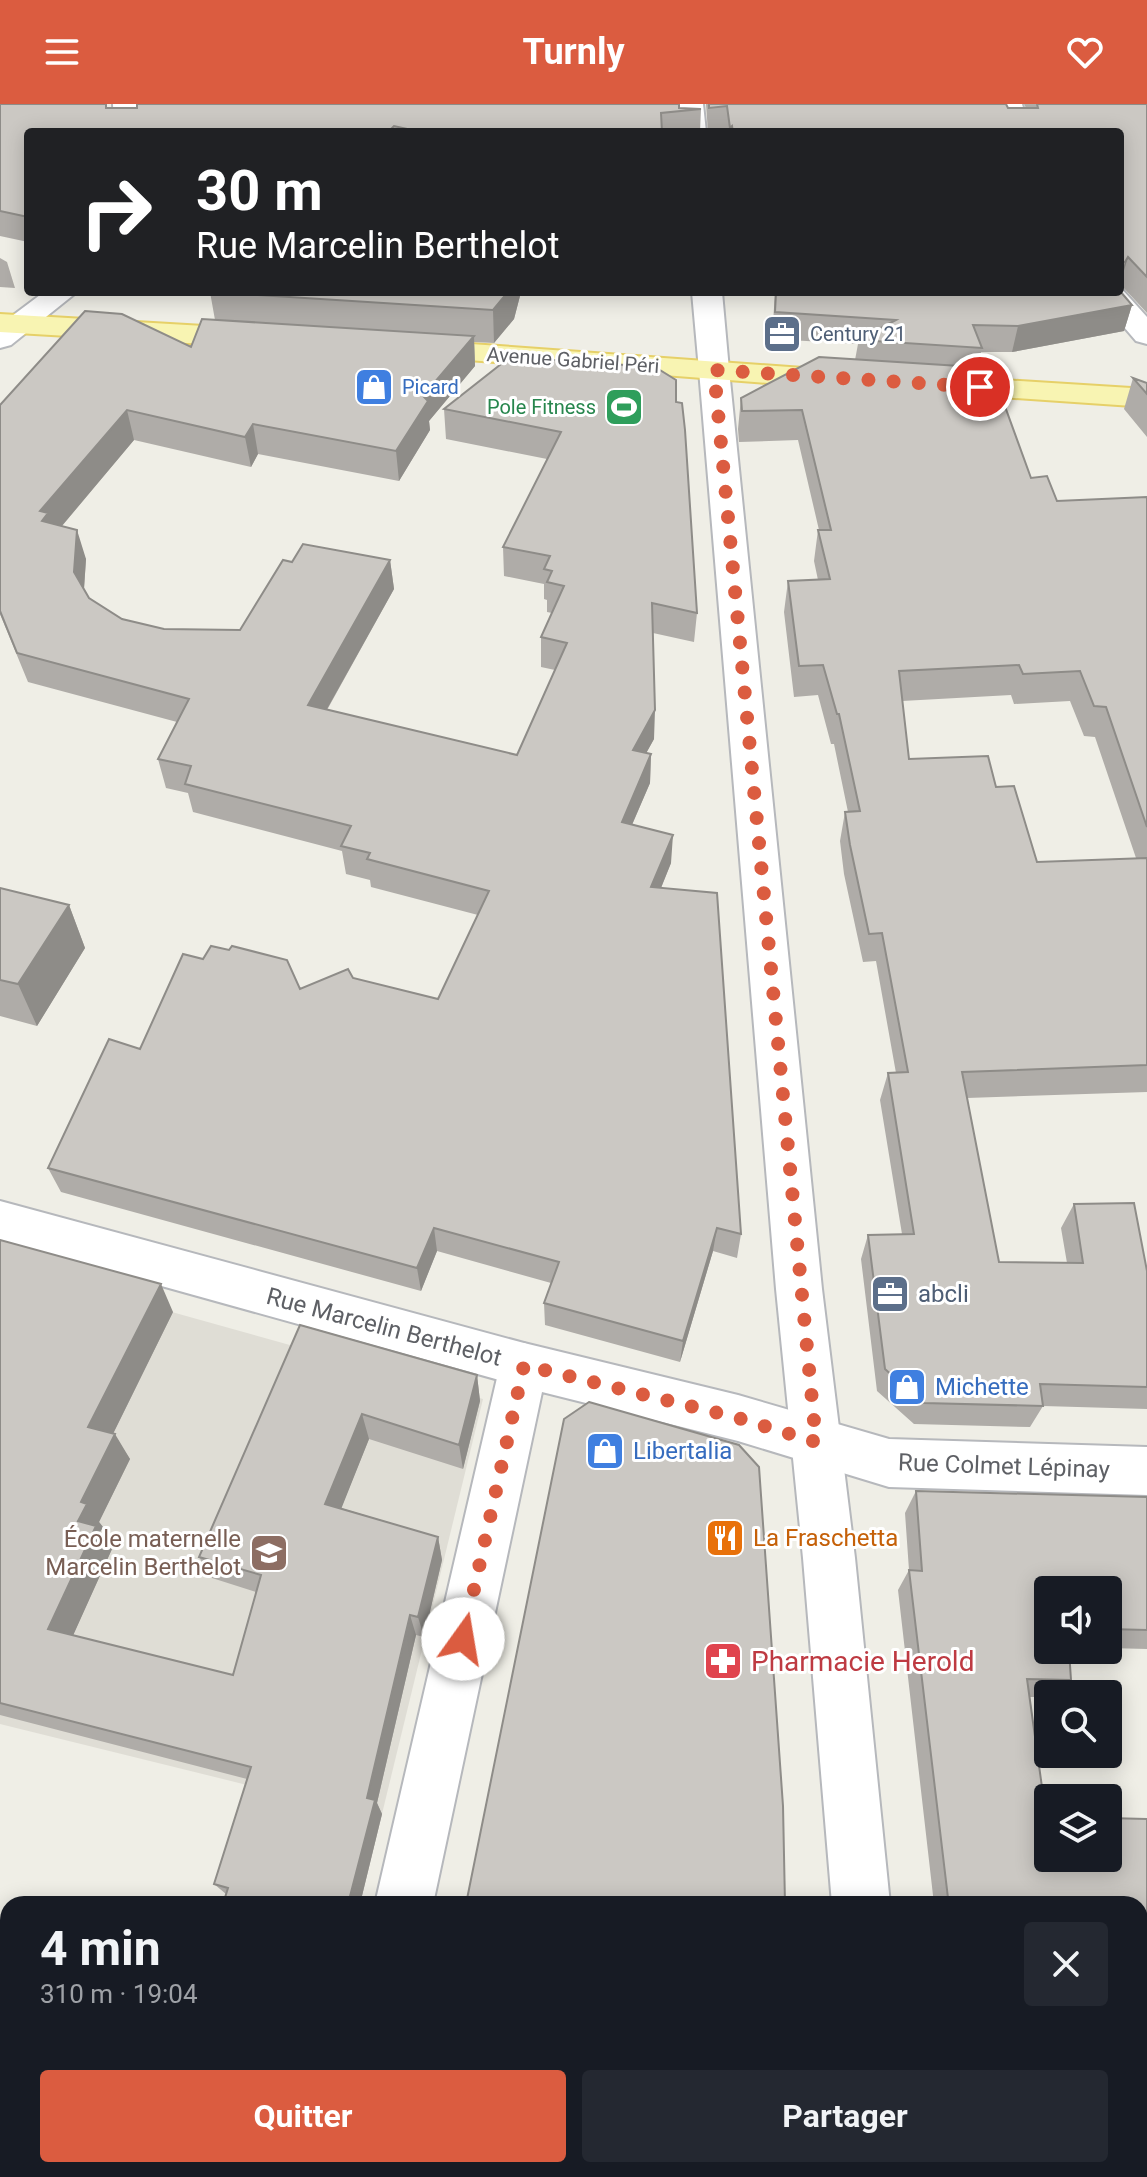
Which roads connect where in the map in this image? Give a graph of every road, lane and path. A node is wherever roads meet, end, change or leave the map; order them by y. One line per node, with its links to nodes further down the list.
1 (126, 104): 4 (street)
2 (690, 104): 5 (street)
3 (1009, 104): 6 (street)
4 (127, 128)
5 (693, 128)
6 (1016, 128)
7 (56, 296): 10 (street)
8 (707, 296): 14 (street)
9 (1113, 296): 11 (street)
10 (8, 328): 12 (main road)
11 (1147, 335)
12 (283, 340)
13 (392, 347): 14 (main road, Avenue Gabriel Péri)
14 (714, 370): 15 (main road, Avenue Gabriel Péri); 20 (street)
15 (867, 381)
16 (914, 384): 17 (main road)
17 (1147, 398)
18 (0, 1221): 19 (street, Rue Marcelin Berthelot)
19 (524, 1365): 20 (street, Rue Marcelin Berthelot); 22 (street)
20 (816, 1442): 21 (street, Rue Colmet Lépinay); 23 (street)
21 (1147, 1471)
22 (406, 1896)
23 (860, 1896)

